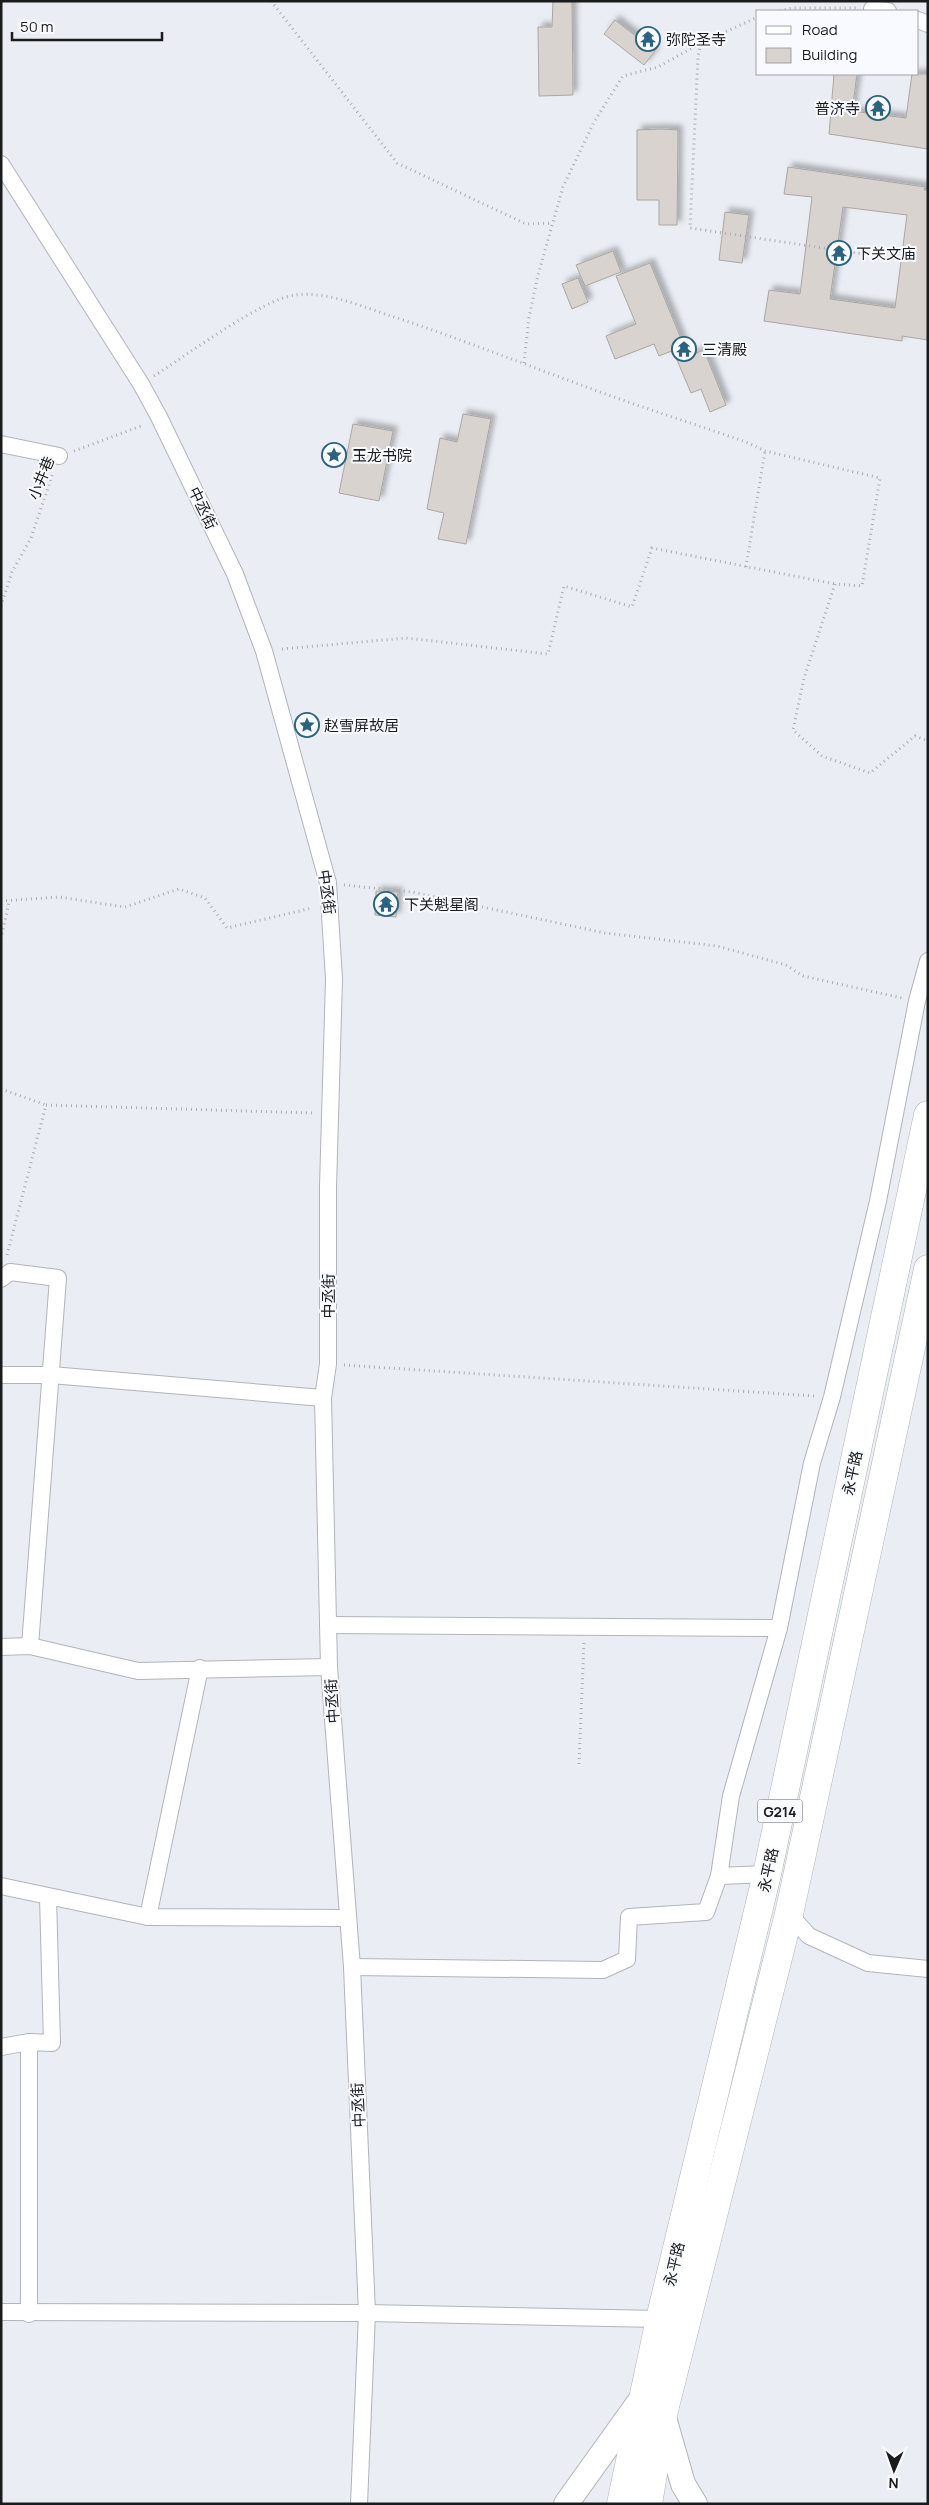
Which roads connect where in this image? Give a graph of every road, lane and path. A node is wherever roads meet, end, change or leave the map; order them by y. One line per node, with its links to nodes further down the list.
1 (271, 1): 7 (path)
2 (784, 10): 3 (path)
3 (880, 10)
4 (756, 18): 5 (path)
5 (701, 44): 7 (path); 8 (path)
6 (3, 170): 10 (street, 中丞街)
7 (553, 223): 9 (path)
8 (896, 259)
9 (524, 363): 10 (path); 13 (path)
10 (141, 384): 11 (street, 中丞街)
11 (160, 416): 14 (path, 小井巷); 18 (street, 中丞街)
12 (1, 444): 14 (street)
13 (765, 451): 15 (path); 16 (path)
14 (59, 456): 17 (path, 小井巷)
15 (746, 567): 16 (path); 18 (path)
16 (835, 584): 19 (path)
17 (1, 606)
18 (264, 651): 20 (street, 中丞街)
19 (928, 741)
20 (328, 883): 23 (street, 中丞街); 26 (path)
21 (1, 901): 22 (path)
22 (9, 902): 23 (path); 24 (path)
23 (330, 903): 29 (street, 中丞街)
24 (1, 939)
25 (928, 961): 26 (street)
26 (917, 1001): 36 (street)
27 (1, 1089): 28 (path)
28 (46, 1105): 29 (path); 32 (path)
29 (330, 1114): 33 (street, 中丞街)
30 (928, 1116): 46 (highway, 永平路 / G214)
31 (928, 1270): 51 (highway, 永平路 / G214)
32 (3, 1272): 35 (street)
33 (328, 1364): 36 (path); 37 (street, 中丞街)
34 (1, 1375): 35 (street)
35 (51, 1375): 37 (street); 41 (street)
36 (832, 1397): 40 (street)
37 (323, 1398): 38 (street, 中丞街)
38 (328, 1626): 39 (street); 43 (street, 中丞街)
39 (584, 1627): 40 (street); 45 (path)
40 (779, 1628): 47 (street)
41 (30, 1646): 42 (street); 44 (street)
42 (1, 1647)
43 (329, 1667): 44 (street); 53 (street, 中丞街)
44 (200, 1668): 52 (street)
45 (579, 1764)
46 (767, 1874): 47 (street); 50 (highway, 永平路 / G214)
47 (719, 1876): 54 (street)
48 (1, 1886): 49 (street)
49 (48, 1897): 52 (street); 56 (street)
50 (759, 1910): 51 (highway); 61 (highway, 永平路 / G214)
51 (788, 1914): 55 (street); 62 (highway, 永平路 / G214)
52 (148, 1917): 53 (street)
53 (348, 1918): 54 (street, 中丞街)
54 (352, 1967): 59 (street, 中丞街)
55 (928, 1969)
56 (29, 2042): 57 (street); 60 (street)
57 (1, 2047)
58 (1, 2312): 60 (street)
59 (367, 2313): 60 (street); 61 (street); 63 (street, 中丞街)
60 (29, 2314)
61 (660, 2319): 62 (highway, 永平路 / G214)
62 (653, 2406): 64 (main road); 65 (highway, 永平路 / G214); 66 (highway, 永平路 / G214); 67 (main road)
63 (359, 2504)
64 (566, 2504)
65 (621, 2504)
66 (648, 2504)
67 (695, 2504)

